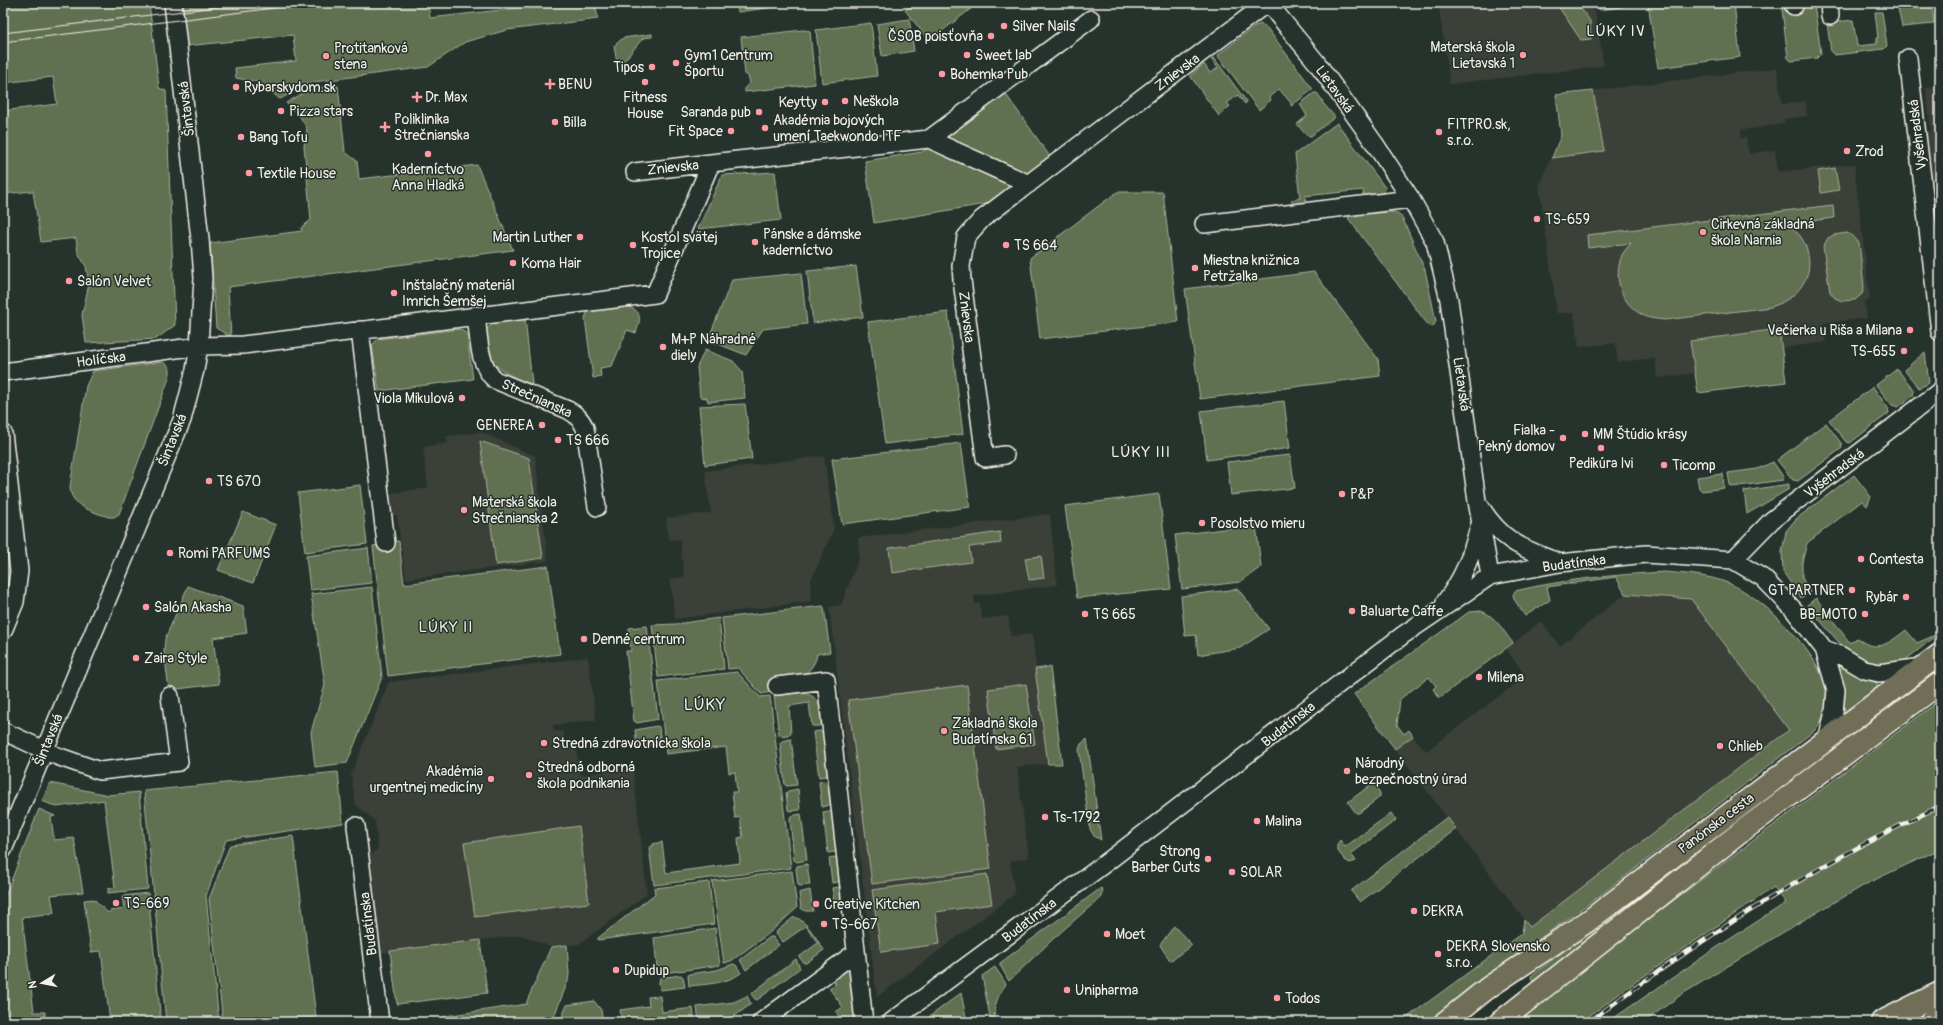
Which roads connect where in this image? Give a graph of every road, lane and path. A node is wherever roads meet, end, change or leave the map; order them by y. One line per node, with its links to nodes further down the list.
1 (173, 3): 14 (street, Šintavská)
2 (1268, 3): 8 (street, Znievska); 9 (street, Lietavská)
3 (1091, 19): 5 (street)
4 (1908, 58): 13 (street, Vyšehradská)
5 (929, 139): 6 (street, Znievska); 8 (street)
6 (711, 163): 7 (street, Znievska); 11 (street, Znievska)
7 (635, 172)
8 (1029, 184): 18 (street, Znievska)
9 (1411, 199): 10 (street); 19 (street, Lietavská)
10 (1204, 224)
11 (476, 315): 12 (street); 20 (street, Strečnianska)
12 (360, 330): 14 (street); 22 (street)
13 (1940, 332)
14 (199, 346): 15 (street, Holíčska); 36 (street, Šintavská)
15 (3, 372)
16 (1940, 391): 23 (street, Vyšehradská)
17 (3, 433): 27 (street)
18 (1005, 455)
19 (1477, 501): 21 (street, Lietavská); 24 (street)
20 (597, 507)
21 (1480, 523): 25 (street, Lietavská); 26 (street)
22 (386, 544)
23 (1733, 560): 24 (street, Budatínska); 28 (street)
24 (1560, 563): 25 (street, Budatínska)
25 (1490, 576): 26 (street, Budatínska)
26 (1438, 612): 47 (street, Budatínska)
27 (3, 631)
28 (1824, 649): 30 (street); 35 (street)
29 (1940, 654): 30 (main road, Panónska cesta)
30 (1923, 667): 35 (main road, Panónska cesta)
31 (1940, 683): 43 (main road, Panónska cesta)
32 (777, 686): 39 (street)
33 (170, 696): 36 (street, Šintavská)
34 (3, 731): 36 (street)
35 (1827, 740): 40 (main road, Panónska cesta)
36 (51, 753): 38 (street, Šintavská)
37 (356, 826): 44 (street, Budatínska)
38 (3, 850)
39 (856, 952): 45 (street); 46 (street)
40 (1489, 987): 43 (main road, Panónska cesta); 48 (main road, Panónska cesta)
41 (1940, 993): 49 (highway)
42 (1940, 1017): 50 (highway)
43 (1505, 1018)
44 (380, 1022)
45 (761, 1022)
46 (864, 1022)
47 (891, 1022)
48 (1445, 1022)
49 (1882, 1022)
50 (1930, 1022)

